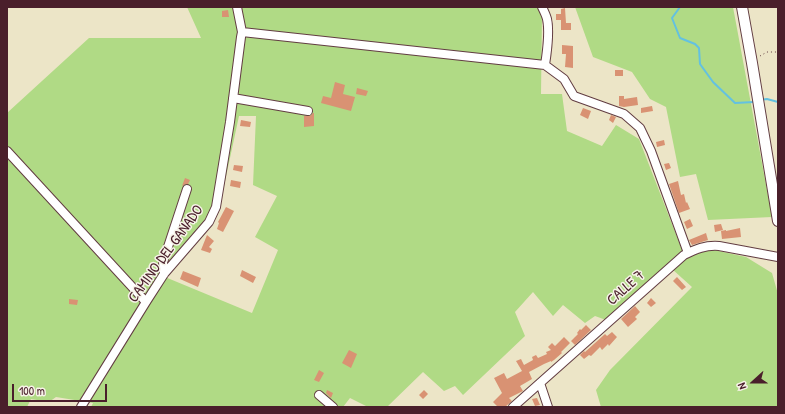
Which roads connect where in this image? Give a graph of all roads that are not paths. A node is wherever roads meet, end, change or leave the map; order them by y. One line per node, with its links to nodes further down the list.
1 (237, 7): 4 (street, CAMINO DEL GANADO)
2 (542, 7): 5 (street)
3 (742, 7): 10 (main road)
4 (242, 32): 5 (street); 6 (street, CAMINO DEL GANADO)
5 (545, 65): 11 (street)
6 (234, 98): 7 (street); 13 (street, CAMINO DEL GANADO)
7 (308, 111)
8 (7, 151): 14 (street)
9 (187, 189): 13 (street)
10 (778, 221)
11 (688, 253): 12 (street, CALLE 7); 15 (street, CALLE 7)
12 (778, 257)
13 (164, 274): 14 (street, CAMINO DEL GANADO)
14 (146, 302): 17 (street, CAMINO DEL GANADO)
15 (540, 383): 19 (street, CALLE 7); 20 (street)
16 (319, 395): 18 (street)
17 (82, 407)
18 (333, 407)
19 (513, 407)
20 (548, 407)

